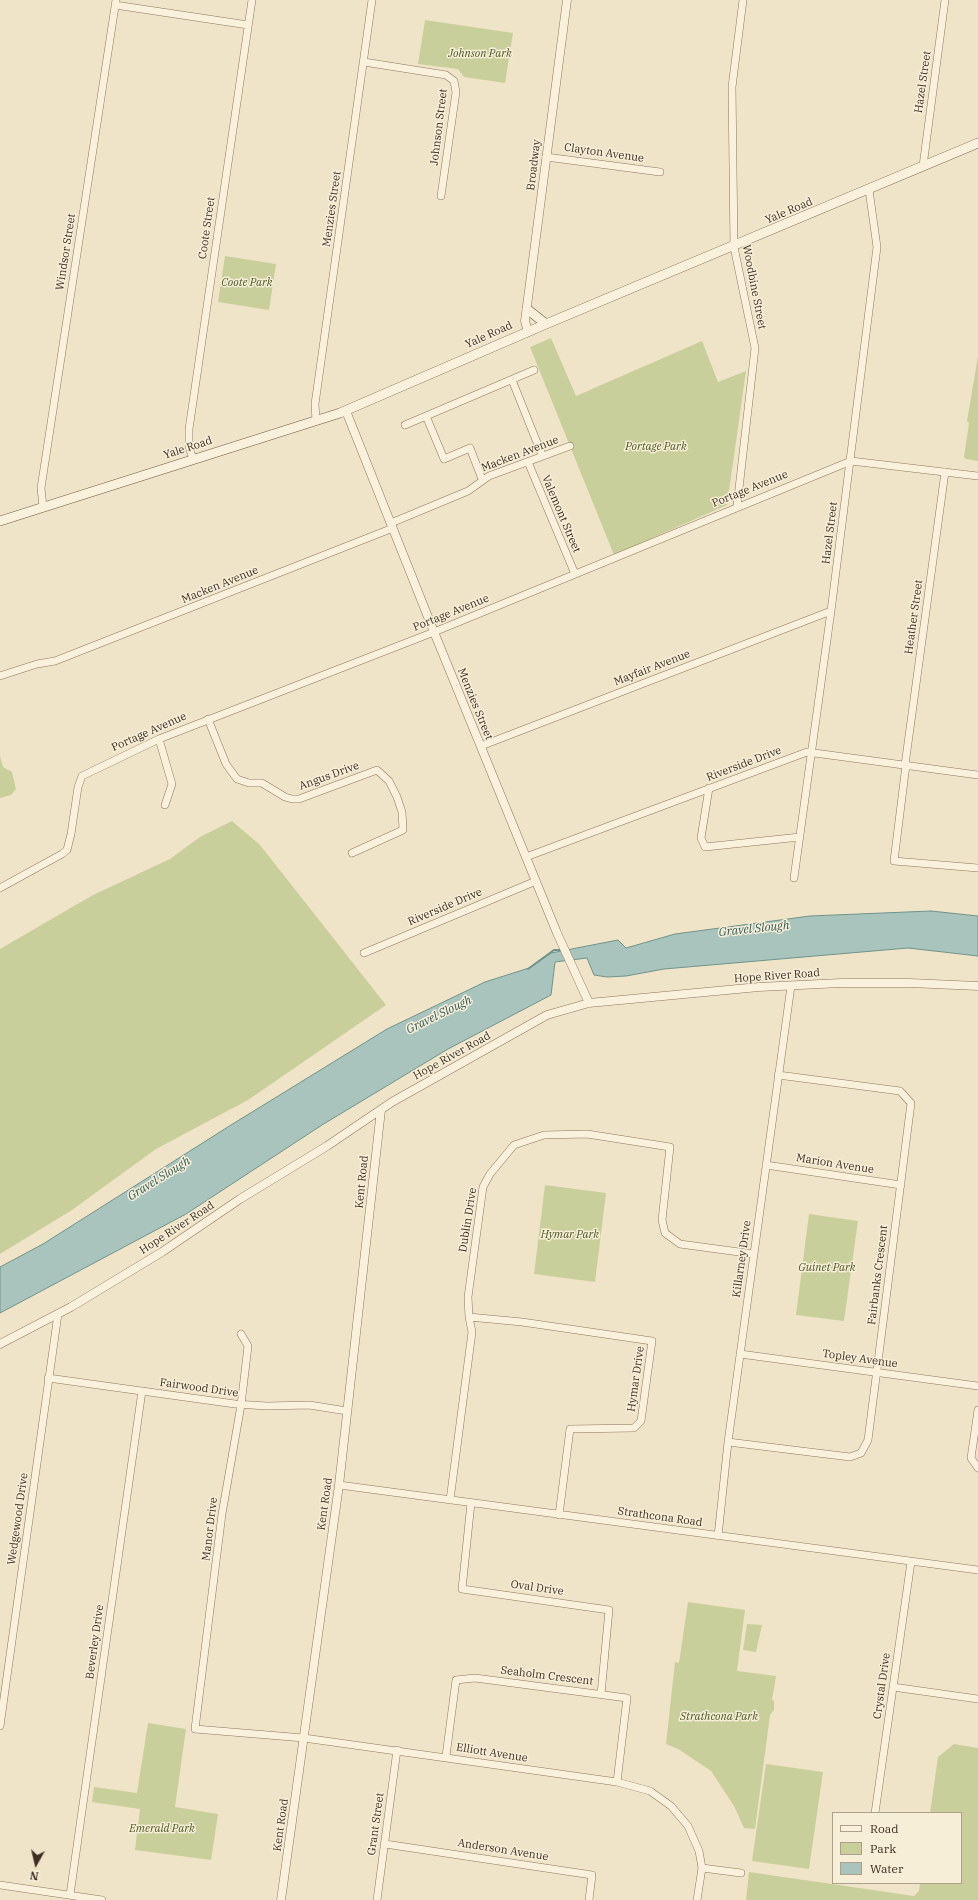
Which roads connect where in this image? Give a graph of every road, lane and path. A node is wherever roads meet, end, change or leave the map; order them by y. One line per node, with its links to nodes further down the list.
1 (252, 0): 7 (street, Coote Street)
2 (372, 0): 8 (street, Menzies Street)
3 (567, 0): 10 (street, Broadway)
4 (743, 0): 15 (street, Woodbine Street)
5 (945, 0): 11 (street, Hazel Street)
6 (115, 2): 7 (street); 34 (street, Windsor Street)
7 (248, 25): 27 (street, Coote Street)
8 (364, 62): 14 (street, Johnson Street); 23 (street, Menzies Street)
9 (978, 143): 11 (main road, Yale Road)
10 (546, 157): 12 (street, Clayton Avenue); 16 (street, Broadway)
11 (923, 166): 13 (main road, Yale Road)
12 (660, 172)
13 (869, 190): 15 (main road, Yale Road); 28 (street, Hazel Street)
14 (441, 196)
15 (734, 246): 17 (main road, Yale Road); 33 (street, Woodbine Street)
16 (527, 309): 17 (main road); 18 (street, Broadway)
17 (546, 324): 18 (main road, Yale Road)
18 (528, 332): 21 (main road, Yale Road)
19 (534, 370): 20 (street)
20 (512, 380): 22 (street); 26 (street)
21 (346, 411): 23 (main road, Yale Road); 36 (street, Menzies Street)
22 (426, 416): 24 (street); 32 (street)
23 (316, 421): 27 (main road, Yale Road)
24 (405, 425)
25 (570, 446): 26 (street, Macken Avenue)
26 (542, 456): 29 (street, Macken Avenue)
27 (193, 459): 34 (main road, Yale Road)
28 (851, 461): 30 (street, Portage Avenue); 33 (street, Portage Avenue); 38 (street, Hazel Street)
29 (528, 462): 32 (street, Macken Avenue); 37 (street, Valemont Street)
30 (946, 472): 31 (street, Portage Avenue); 45 (street, Heather Street)
31 (978, 476)
32 (482, 480): 36 (street, Macken Avenue)
33 (737, 506): 37 (street, Portage Avenue)
34 (43, 507): 35 (main road, Yale Road)
35 (0, 521)
36 (392, 525): 39 (street, Menzies Street); 40 (street, Macken Avenue)
37 (575, 574): 39 (street, Portage Avenue)
38 (832, 611): 43 (street, Mayfair Avenue); 44 (street, Hazel Street)
39 (434, 632): 41 (street, Portage Avenue); 43 (street, Menzies Street)
40 (0, 676)
41 (208, 719): 42 (street, Portage Avenue); 50 (street, Angus Drive)
42 (160, 739): 48 (street); 55 (street, Portage Avenue)
43 (481, 746): 51 (street, Menzies Street)
44 (812, 752): 45 (street, Riverside Drive); 47 (street, Riverside Drive); 49 (street, Hazel Street)
45 (905, 765): 46 (street, Riverside Drive); 52 (street, Heather Street)
46 (978, 775)
47 (709, 788): 49 (street); 51 (street, Riverside Drive)
48 (165, 805)
49 (800, 838): 53 (street, Hazel Street)
50 (352, 853)
51 (526, 857): 54 (street, Menzies Street)
52 (978, 868)
53 (794, 878)
54 (536, 881): 56 (street, Riverside Drive); 59 (street, Menzies Street)
55 (0, 888)
56 (364, 953)
57 (791, 986): 58 (street, Hope River Road); 59 (street, Hope River Road); 60 (street, Killarney Drive)
58 (978, 986)
59 (589, 1003): 61 (street, Hope River Road)
60 (778, 1075): 62 (street, Killarney Drive); 63 (street, Fairbanks Crescent)
61 (381, 1110): 65 (street, Hope River Road); 76 (street, Kent Road)
62 (766, 1164): 63 (street, Marion Avenue); 64 (street, Killarney Drive)
63 (901, 1185): 70 (street, Fairbanks Crescent)
64 (754, 1254): 66 (street, Dublin Drive); 69 (street, Killarney Drive)
65 (58, 1314): 68 (street, Hope River Road); 71 (street, Wedgewood Drive)
66 (469, 1317): 80 (street, Dublin Drive); 82 (street, Hymar Drive)
67 (242, 1334): 74 (street, Manor Drive)
68 (0, 1344)
69 (740, 1354): 70 (street, Topley Avenue); 77 (street, Killarney Drive)
70 (876, 1372): 72 (street, Topley Avenue); 77 (street, Fairbanks Crescent)
71 (48, 1378): 73 (street, Fairwood Drive); 89 (street, Wedgewood Drive)
72 (978, 1386)
73 (142, 1391): 74 (street, Fairwood Drive); 100 (street, Beverley Drive)
74 (241, 1405): 76 (street, Fairwood Drive); 90 (street, Manor Drive)
75 (978, 1410): 78 (street)
76 (347, 1411): 79 (street, Kent Road)
77 (728, 1442): 83 (street, Killarney Drive)
78 (978, 1468)
79 (339, 1485): 80 (street, Strathcona Road); 91 (street, Kent Road)
80 (450, 1500): 81 (street, Strathcona Road)
81 (472, 1503): 82 (street, Strathcona Road); 87 (street, Oval Drive)
82 (559, 1515): 83 (street, Strathcona Road)
83 (718, 1536): 84 (street, Strathcona Road)
84 (911, 1562): 85 (street, Strathcona Road); 86 (street, Crystal Drive)
85 (978, 1570)
86 (893, 1687): 88 (street); 95 (street, Crystal Drive)
87 (601, 1694): 93 (street, Seaholm Crescent); 94 (street, Seaholm Crescent)
88 (978, 1699)
89 (0, 1726)
90 (195, 1728): 91 (street, Elliott Avenue)
91 (304, 1738): 92 (street, Elliott Avenue); 102 (street, Kent Road)
92 (397, 1750): 93 (street, Elliott Avenue); 96 (street, Grant Street)
93 (446, 1756): 94 (street, Elliott Avenue)
94 (617, 1782): 97 (street, Elliott Avenue)
95 (875, 1812)
96 (385, 1844): 103 (street, Grant Street); 104 (street, Anderson Avenue)
97 (702, 1868): 98 (street); 105 (street)
98 (741, 1873)
99 (0, 1885): 100 (street)
100 (70, 1895): 101 (street)
101 (102, 1900)
102 (281, 1900)
103 (377, 1900)
104 (589, 1900)
105 (697, 1900)

